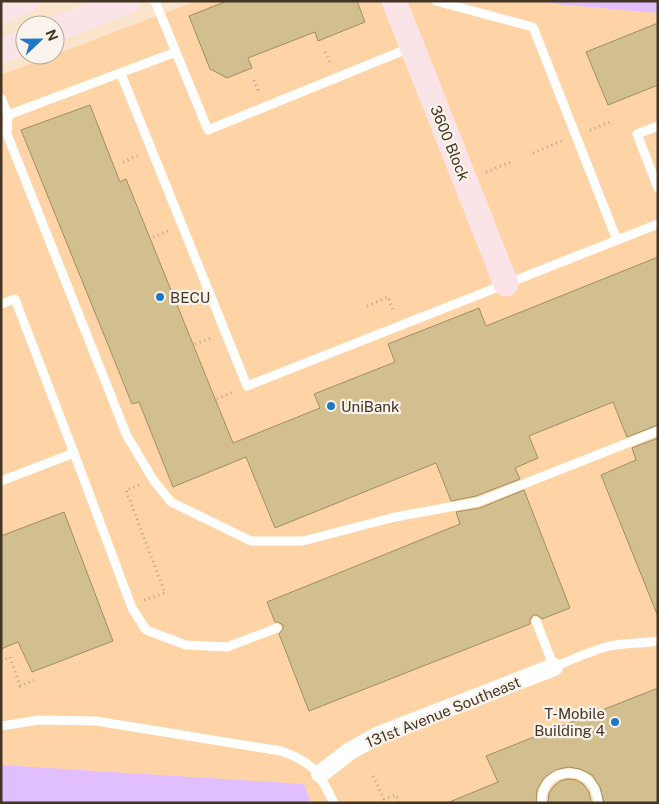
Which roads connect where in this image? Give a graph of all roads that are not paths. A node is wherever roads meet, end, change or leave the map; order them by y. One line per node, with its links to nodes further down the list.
1 (26, 1): 6 (street)
2 (128, 1): 7 (street)
3 (155, 1): 11 (lane)
4 (394, 1): 9 (street, 3600 Block)
5 (436, 1): 18 (lane)
6 (1, 11)
7 (65, 26)
8 (15, 46): 10 (street)
9 (413, 47): 11 (lane); 19 (street, 3600 Block)
10 (1, 51)
11 (176, 52): 12 (lane)
12 (121, 74): 14 (lane); 19 (lane)
13 (1, 98): 14 (lane)
14 (8, 115): 21 (lane)
15 (658, 126): 16 (lane)
16 (658, 188)
17 (658, 224): 18 (lane)
18 (617, 240): 19 (lane)
19 (506, 284)
20 (1, 304): 22 (lane)
21 (658, 431)
22 (74, 453): 23 (lane); 25 (lane)
23 (1, 482)
24 (536, 621): 27 (lane)
25 (277, 628)
26 (658, 641): 27 (lane, 131st Avenue Southeast)
27 (554, 667): 29 (street, 131st Avenue Southeast)
28 (1, 726): 29 (lane)
29 (320, 774): 30 (lane)
30 (334, 803)
31 (542, 803): 32 (lane)
32 (598, 803)

